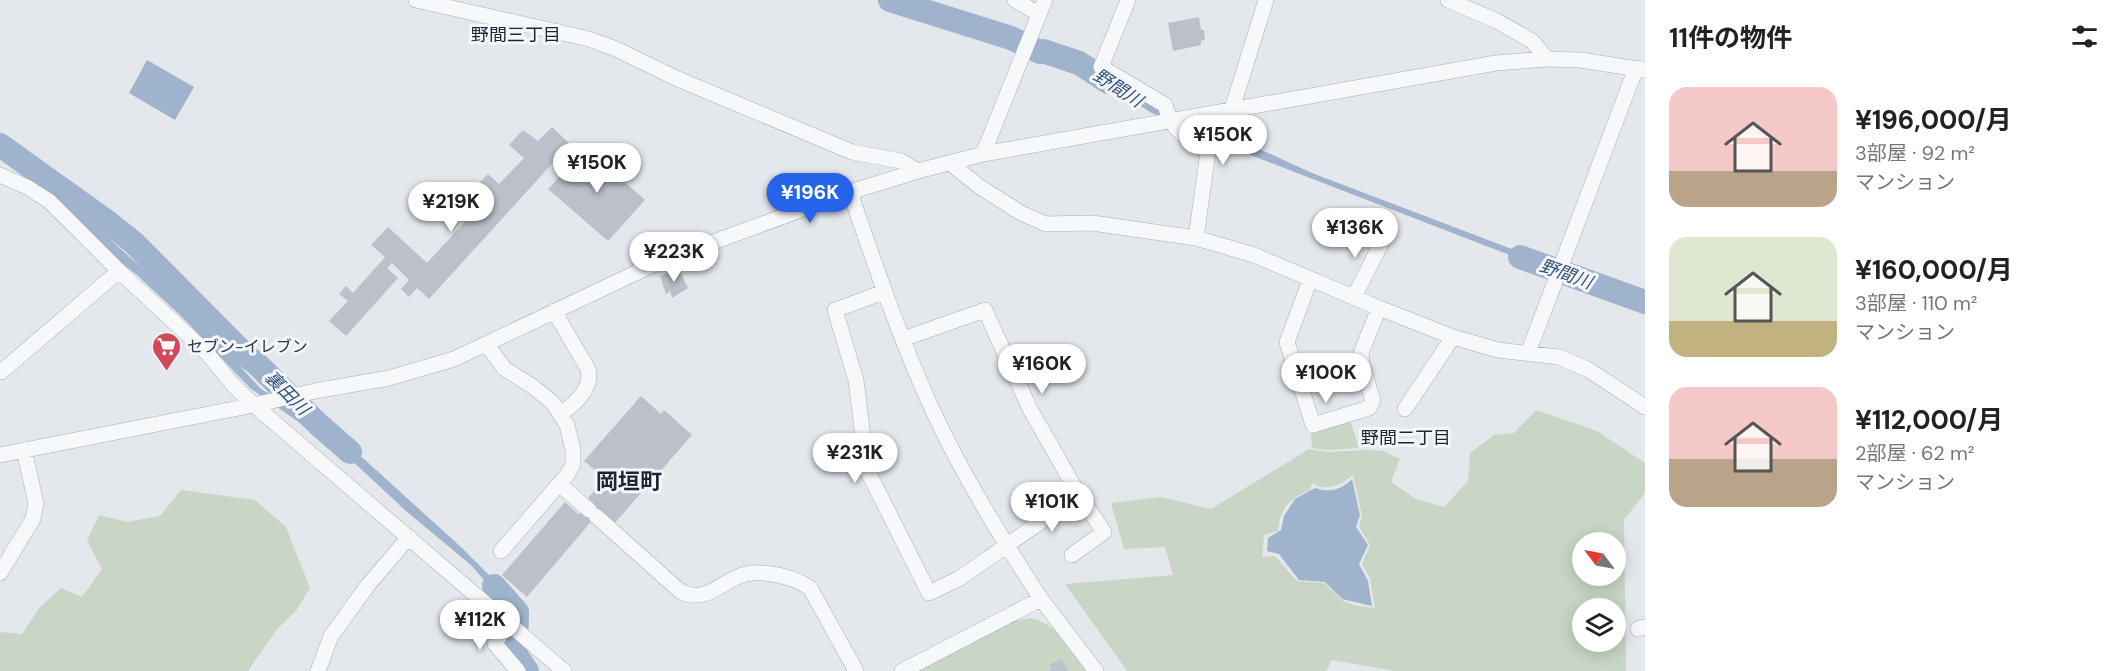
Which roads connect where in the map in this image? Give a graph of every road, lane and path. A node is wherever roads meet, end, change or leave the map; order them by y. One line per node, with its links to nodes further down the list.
1 (416, 0): 13 (street)
2 (1014, 0): 6 (street)
3 (1128, 0): 10 (street)
4 (1266, 0): 9 (street)
5 (1448, 0): 7 (street)
6 (1042, 7): 11 (street)
7 (1547, 59): 8 (street); 9 (street)
8 (1641, 69): 27 (street)
9 (1232, 109): 10 (street)
10 (1170, 121): 11 (street); 17 (street)
11 (983, 154): 12 (street)
12 (950, 163): 13 (street); 17 (street)
13 (918, 171): 15 (street)
14 (0, 175): 18 (street)
15 (850, 192): 20 (street); 23 (street)
16 (1385, 236): 21 (street)
17 (1196, 238): 19 (street)
18 (119, 271): 28 (street); 29 (street)
19 (1310, 280): 21 (street); 22 (street)
20 (884, 292): 25 (street); 38 (street)
21 (1354, 297): 22 (street)
22 (1379, 308): 24 (street)
23 (554, 311): 26 (street); 32 (street)
24 (1453, 337): 27 (street); 31 (street)
25 (903, 339): 36 (street); 38 (street)
26 (486, 344): 29 (street); 32 (street)
27 (1528, 353): 30 (street)
28 (0, 370)
29 (254, 405): 33 (street); 37 (street)
30 (1645, 408)
31 (1405, 409)
32 (560, 414): 35 (street)
33 (24, 450): 34 (street); 41 (street)
34 (0, 455)
35 (560, 484): 39 (street); 47 (street)
36 (1079, 495): 38 (street); 40 (street)
37 (409, 537): 43 (street); 44 (street)
38 (1006, 545): 42 (street)
39 (501, 551)
40 (1072, 555)
41 (0, 573)
42 (1041, 598): 48 (street); 49 (street)
43 (507, 624): 45 (street); 46 (street)
44 (318, 671)
45 (518, 671)
46 (564, 671)
47 (856, 671)
48 (902, 671)
49 (1096, 671)

